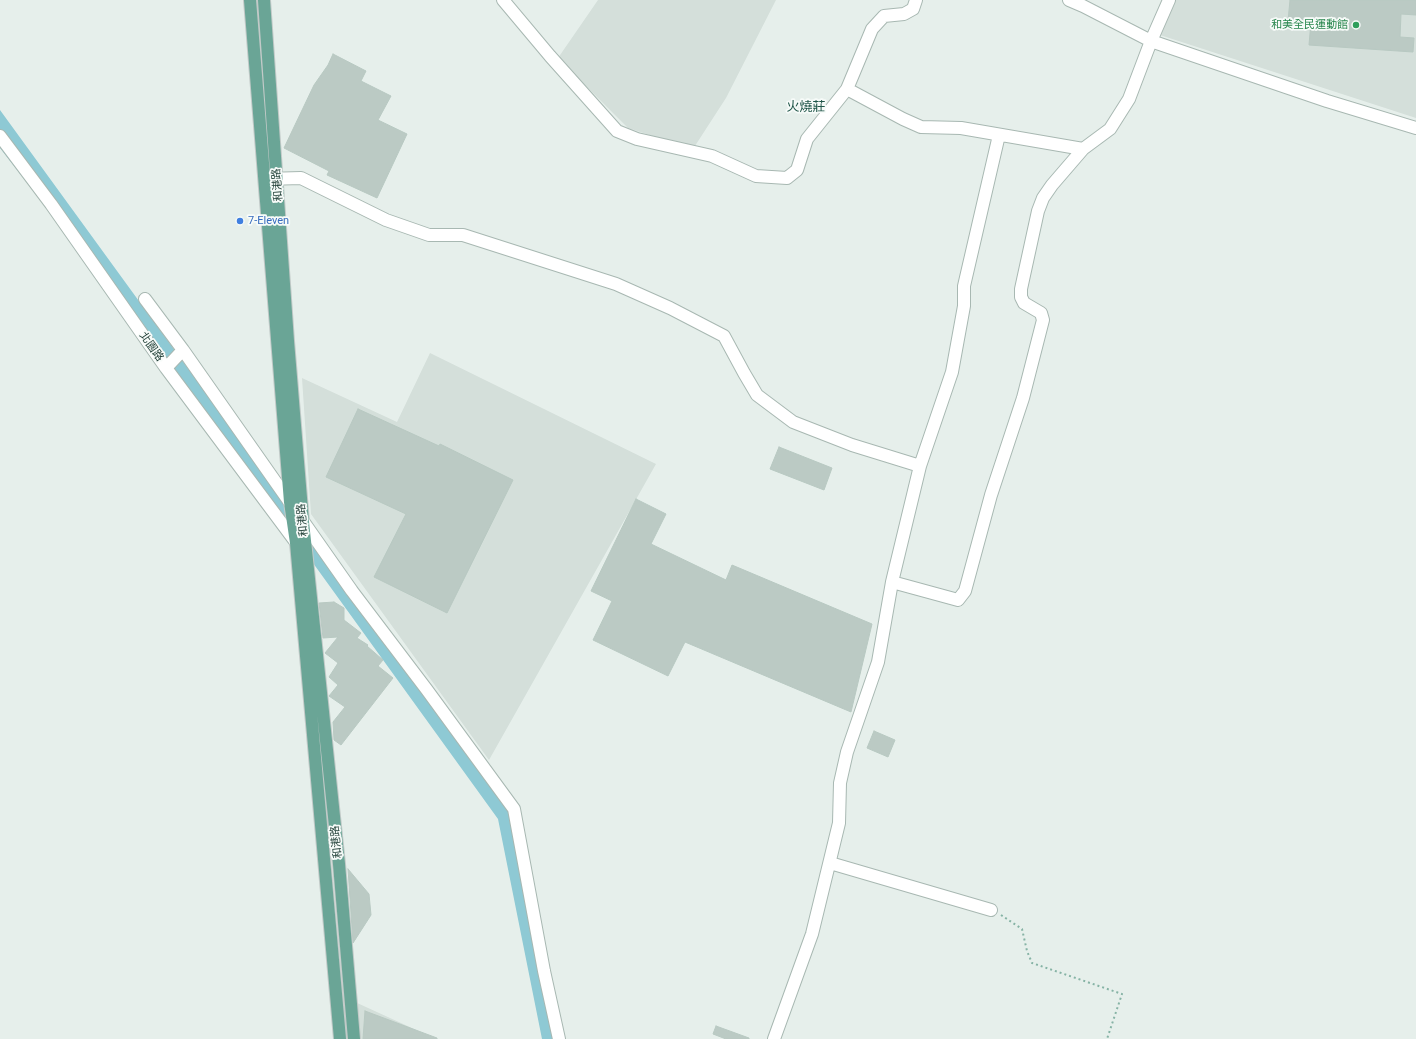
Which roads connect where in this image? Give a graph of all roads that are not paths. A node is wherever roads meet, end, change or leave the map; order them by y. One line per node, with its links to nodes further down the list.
1 (250, 0): 14 (main road, 和港路)
2 (264, 0): 13 (main road, 和港路)
3 (503, 0): 8 (street)
4 (916, 0): 8 (street)
5 (1068, 0): 7 (street)
6 (1169, 0): 7 (street)
7 (1151, 41): 9 (street); 12 (street)
8 (847, 89): 10 (street)
9 (1416, 128)
10 (999, 135): 12 (street); 19 (street)
11 (0, 136): 18 (street, 北園路)
12 (1083, 149): 23 (street)
13 (277, 178): 14 (street); 16 (main road, 和港路); 19 (street)
14 (265, 179): 16 (main road, 和港路)
15 (146, 299): 17 (street)
16 (281, 313): 20 (main road, 和港路); 21 (main road, 和港路)
17 (183, 350): 18 (street); 20 (street)
18 (166, 368): 22 (street, 北園路)
19 (920, 466): 23 (street)
20 (290, 502): 21 (street)
21 (298, 521): 22 (main road, 和港路); 28 (street)
22 (301, 544): 26 (main road, 和港路); 27 (main road, 和港路)
23 (892, 582): 24 (street)
24 (830, 863): 25 (street); 29 (street)
25 (991, 910)
26 (340, 1039)
27 (354, 1039)
28 (559, 1039)
29 (774, 1039)

